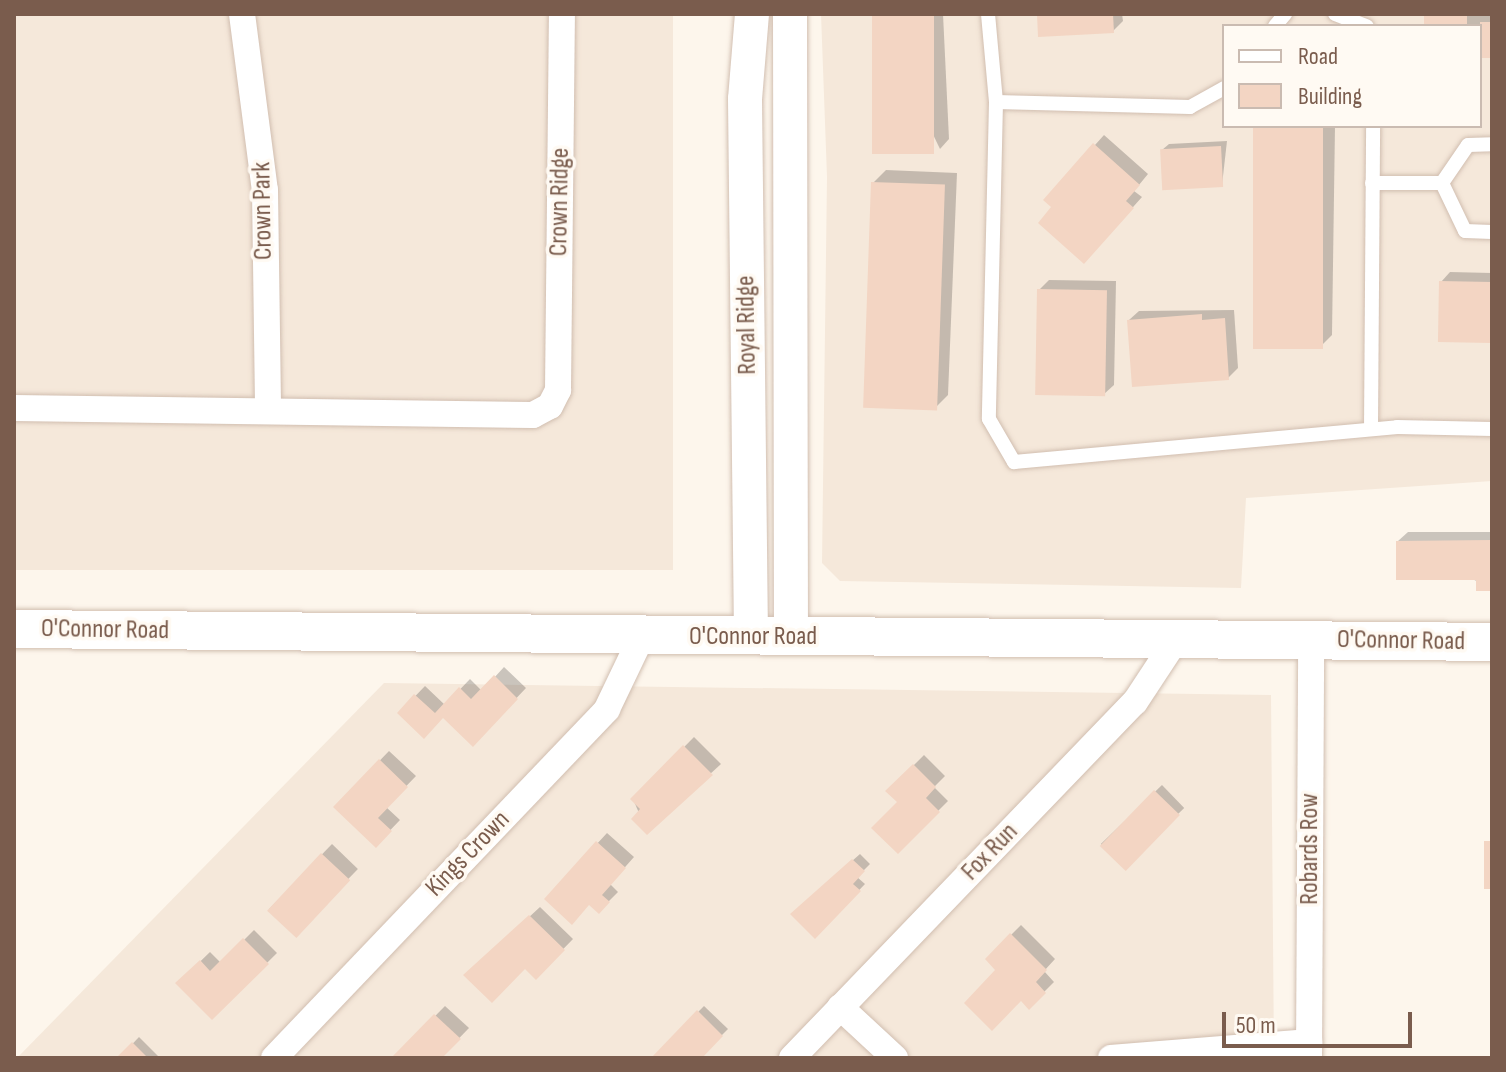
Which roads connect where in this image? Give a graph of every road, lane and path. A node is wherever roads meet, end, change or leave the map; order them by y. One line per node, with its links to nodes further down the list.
1 (242, 14): 16 (street, Crown Park)
2 (562, 14): 16 (street, Crown Ridge)
3 (752, 14): 21 (street, Royal Ridge)
4 (790, 14): 22 (street, Royal Ridge)
5 (988, 14): 9 (lane)
6 (1335, 14): 7 (lane)
7 (1362, 24)
8 (1222, 89): 9 (lane)
9 (996, 102): 17 (lane)
10 (1373, 128): 12 (lane)
11 (1492, 144): 13 (lane)
12 (1372, 183): 13 (lane); 17 (lane)
13 (1442, 183): 14 (lane)
14 (1492, 232)
15 (14, 408): 16 (street)
16 (268, 410)
17 (1371, 429): 18 (lane)
18 (1492, 429)
19 (14, 629): 20 (main road, O'Connor Road)
20 (642, 636): 21 (main road, O'Connor Road); 28 (street, Kings Crown)
21 (751, 637): 22 (main road, O'Connor Road)
22 (791, 637): 23 (main road, O'Connor Road)
23 (1177, 638): 24 (main road, O'Connor Road); 26 (street, Fox Run)
24 (1311, 640): 25 (main road, O'Connor Road); 27 (street, Robards Row)
25 (1492, 642)
26 (840, 1007): 29 (street, Fox Run); 30 (street)
27 (1309, 1050): 31 (street)
28 (274, 1058)
29 (792, 1058)
30 (895, 1058)
31 (1111, 1058)

